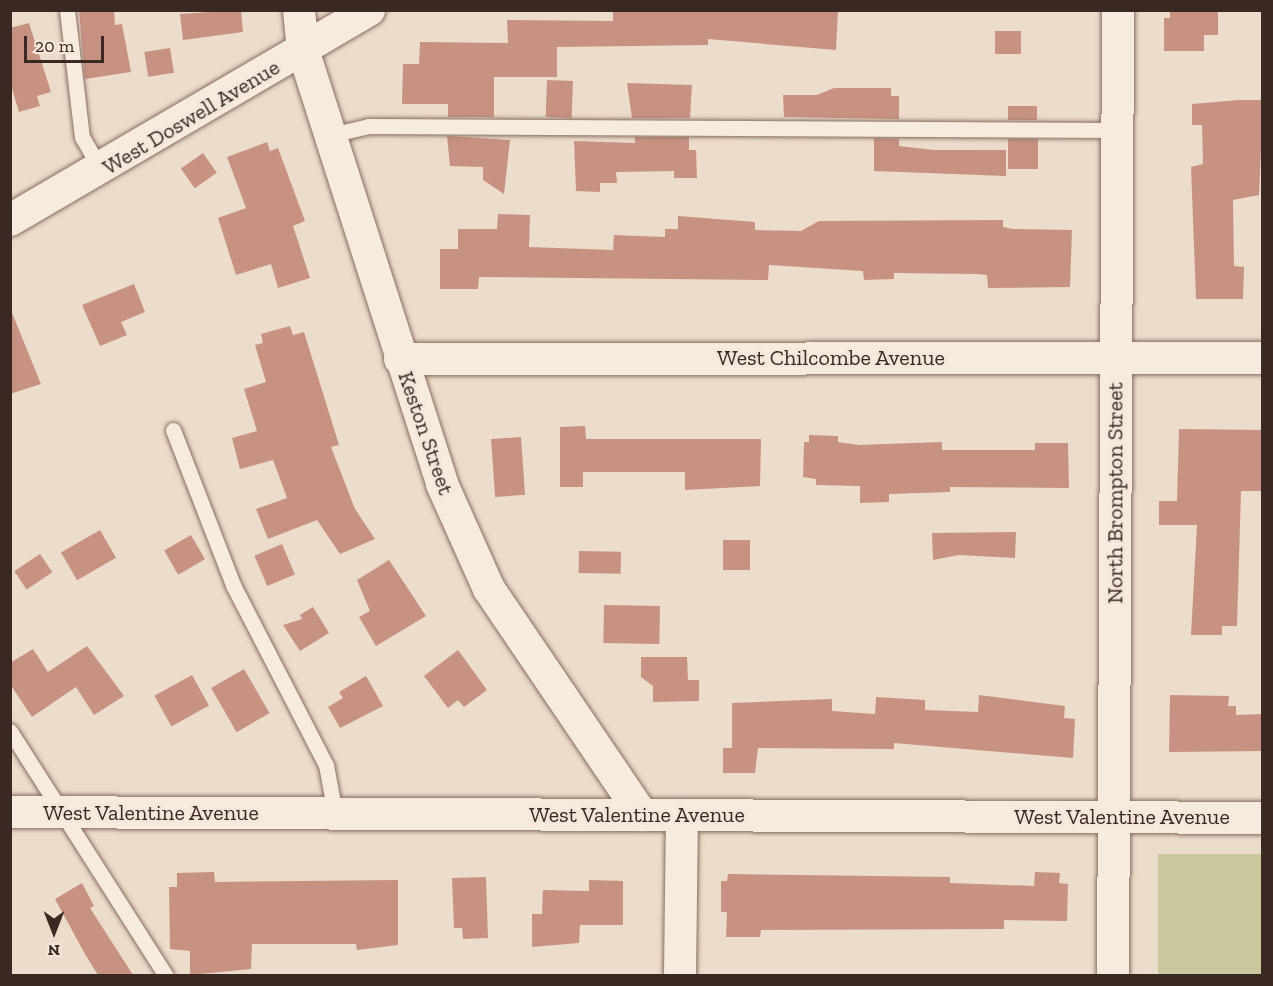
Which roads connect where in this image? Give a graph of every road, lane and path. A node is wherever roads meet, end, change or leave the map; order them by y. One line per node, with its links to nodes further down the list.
1 (67, 10): 8 (lane)
2 (299, 10): 5 (street, Keston Street)
3 (369, 10): 5 (street, West Doswell Avenue)
4 (1118, 10): 6 (street, North Brompton Street)
5 (303, 50): 7 (street, Keston Street); 8 (street, West Doswell Avenue)
6 (1118, 130): 7 (lane); 10 (street, North Brompton Street)
7 (330, 135): 12 (street, Keston Street)
8 (101, 170): 9 (street, West Doswell Avenue)
9 (10, 220)
10 (1116, 357): 11 (street, West Chilcombe Avenue); 12 (street, West Chilcombe Avenue); 20 (street, North Brompton Street)
11 (1263, 358)
12 (400, 359): 18 (street, Keston Street)
13 (173, 430): 17 (lane)
14 (10, 731): 16 (lane)
15 (10, 812): 16 (street, West Valentine Avenue)
16 (65, 812): 17 (street, West Valentine Avenue); 22 (lane)
17 (335, 813): 18 (street, West Valentine Avenue)
18 (642, 815): 19 (street, West Valentine Avenue)
19 (682, 815): 20 (street, West Valentine Avenue); 23 (street)
20 (1114, 816): 21 (street, West Valentine Avenue); 24 (street, North Brompton Street)
21 (1263, 818)
22 (166, 975)
23 (680, 975)
24 (1113, 975)

